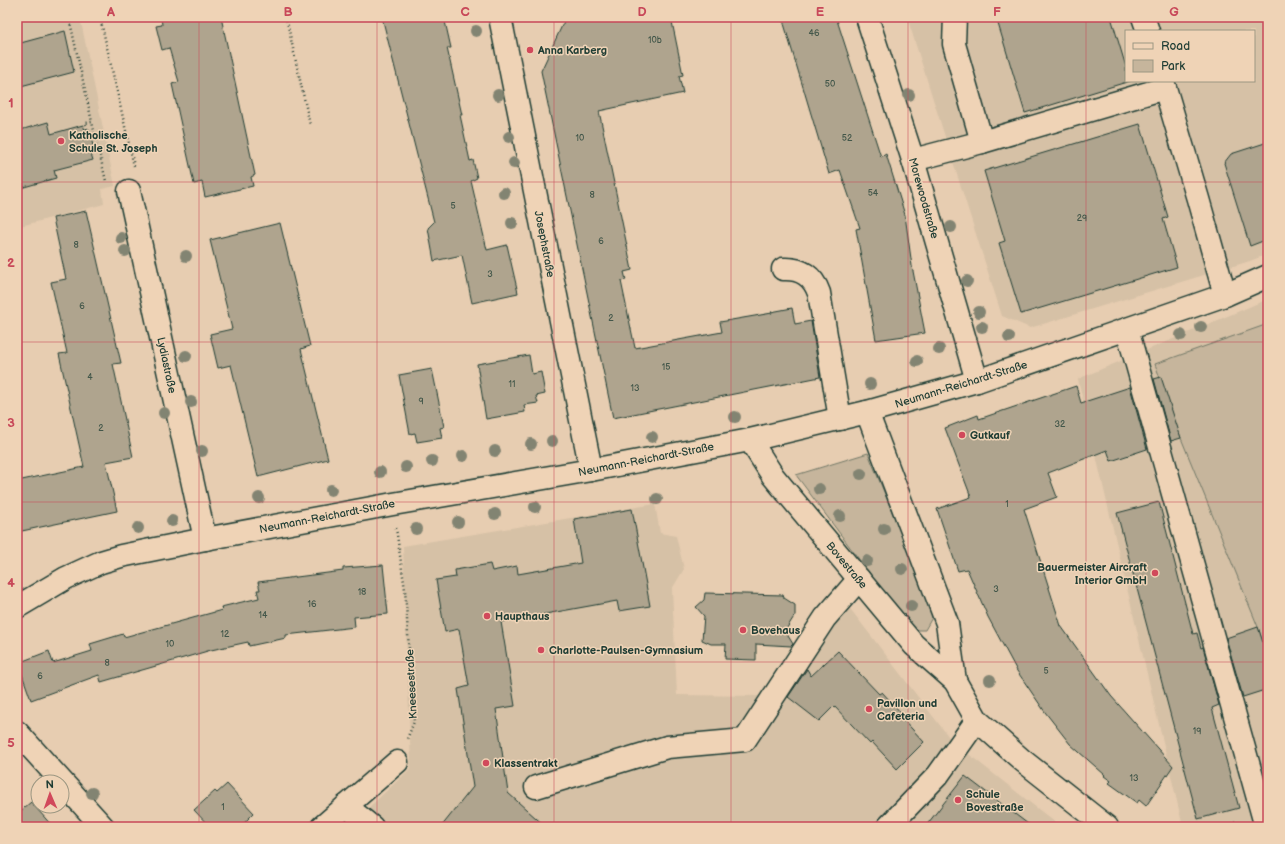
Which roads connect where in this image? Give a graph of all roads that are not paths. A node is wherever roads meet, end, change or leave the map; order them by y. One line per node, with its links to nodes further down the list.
1 (500, 17): 18 (street, Josephstraße)
2 (867, 17): 8 (street, Morewoodstraße)
3 (955, 17): 7 (street)
4 (1143, 17): 5 (street)
5 (1148, 30)
6 (1164, 85): 7 (street); 12 (street)
7 (982, 142): 8 (street)
8 (913, 160): 14 (street, Morewoodstraße)
9 (129, 190): 19 (street, Lydiastraße)
10 (783, 269): 16 (street)
11 (1268, 276): 12 (street, Neumann-Reichardt-Straße)
12 (1225, 295): 13 (street, Neumann-Reichardt-Straße)
13 (1127, 329): 14 (street, Neumann-Reichardt-Straße); 33 (street)
14 (977, 381): 15 (street, Neumann-Reichardt-Straße)
15 (867, 412): 16 (street, Neumann-Reichardt-Straße); 22 (street, Bovestraße)
16 (840, 419): 17 (street, Neumann-Reichardt-Straße)
17 (750, 440): 18 (street, Neumann-Reichardt-Straße); 20 (street, Bovestraße)
18 (591, 470): 19 (street, Neumann-Reichardt-Straße)
19 (205, 539): 21 (street, Neumann-Reichardt-Straße)
20 (859, 579): 22 (street, Bovestraße); 26 (street)
21 (17, 607)
22 (955, 681): 23 (street, Bovestraße)
23 (977, 720): 28 (street, Bovestraße); 32 (street)
24 (17, 732): 29 (street)
25 (397, 762): 27 (street)
26 (536, 787)
27 (346, 806): 30 (street); 31 (street)
28 (1102, 825)
29 (103, 827)
30 (322, 827)
31 (372, 827)
32 (888, 827)
33 (1266, 827)

